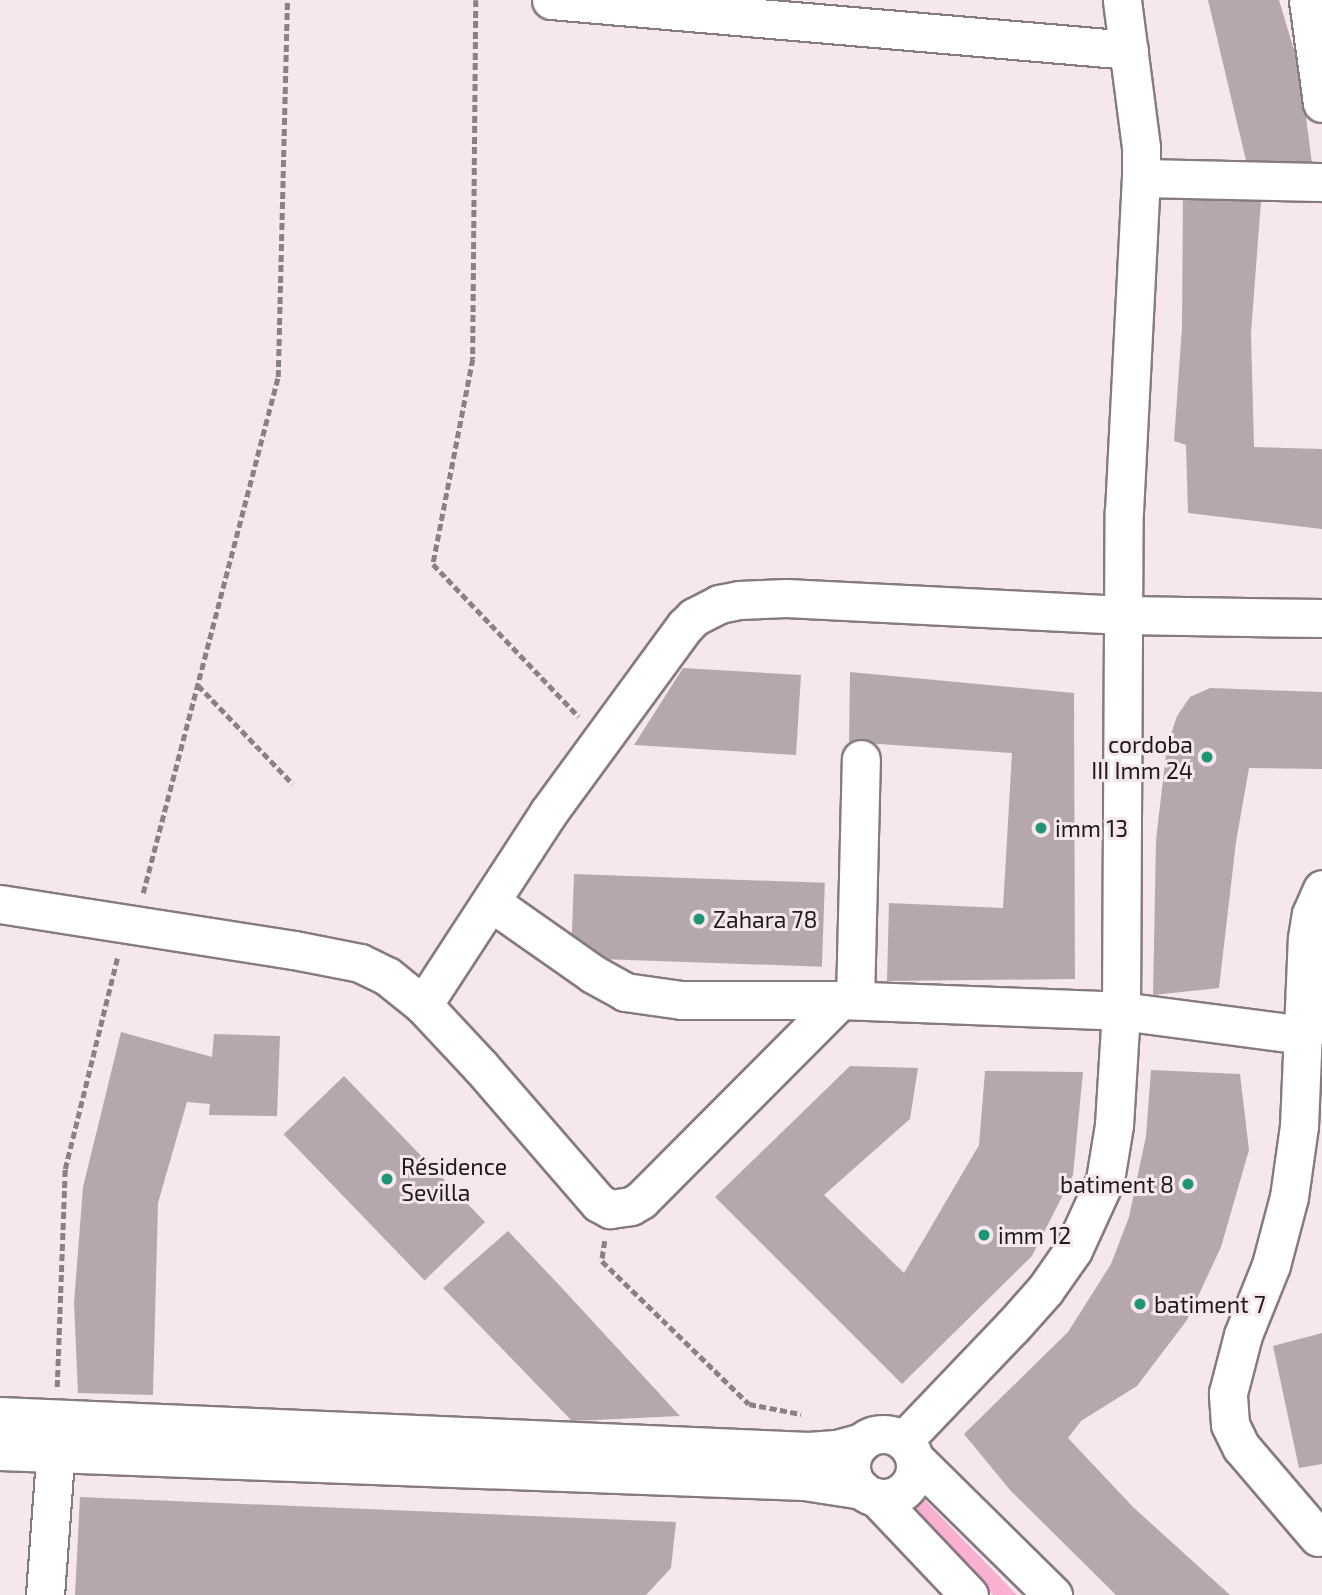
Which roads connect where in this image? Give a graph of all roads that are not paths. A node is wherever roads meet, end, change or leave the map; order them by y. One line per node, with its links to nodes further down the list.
1 (551, 0): 4 (street)
2 (1122, 0): 4 (street)
3 (1308, 0): 5 (street)
4 (1129, 50): 6 (street)
5 (1322, 103)
6 (1141, 178): 7 (street); 8 (street)
7 (1322, 182)
8 (1124, 615): 9 (street); 12 (street); 16 (street)
9 (1322, 618)
10 (861, 759): 14 (street)
11 (1322, 889): 17 (street)
12 (492, 903): 14 (street); 15 (street)
13 (0, 904): 15 (street)
14 (848, 1000): 15 (street); 16 (street)
15 (423, 1005)
16 (1121, 1011): 17 (street); 21 (street)
17 (1304, 1035): 25 (street)
18 (0, 1416): 19 (street)
19 (58, 1418): 20 (street); 23 (street)
20 (862, 1442): 21 (street); 24 (street)
21 (909, 1450): 24 (street); 28 (street)
22 (0, 1451): 23 (street)
23 (55, 1455): 24 (street); 26 (street)
24 (869, 1494): 27 (street)
25 (1318, 1537)
26 (45, 1595)
27 (969, 1595)
28 (1053, 1595)

